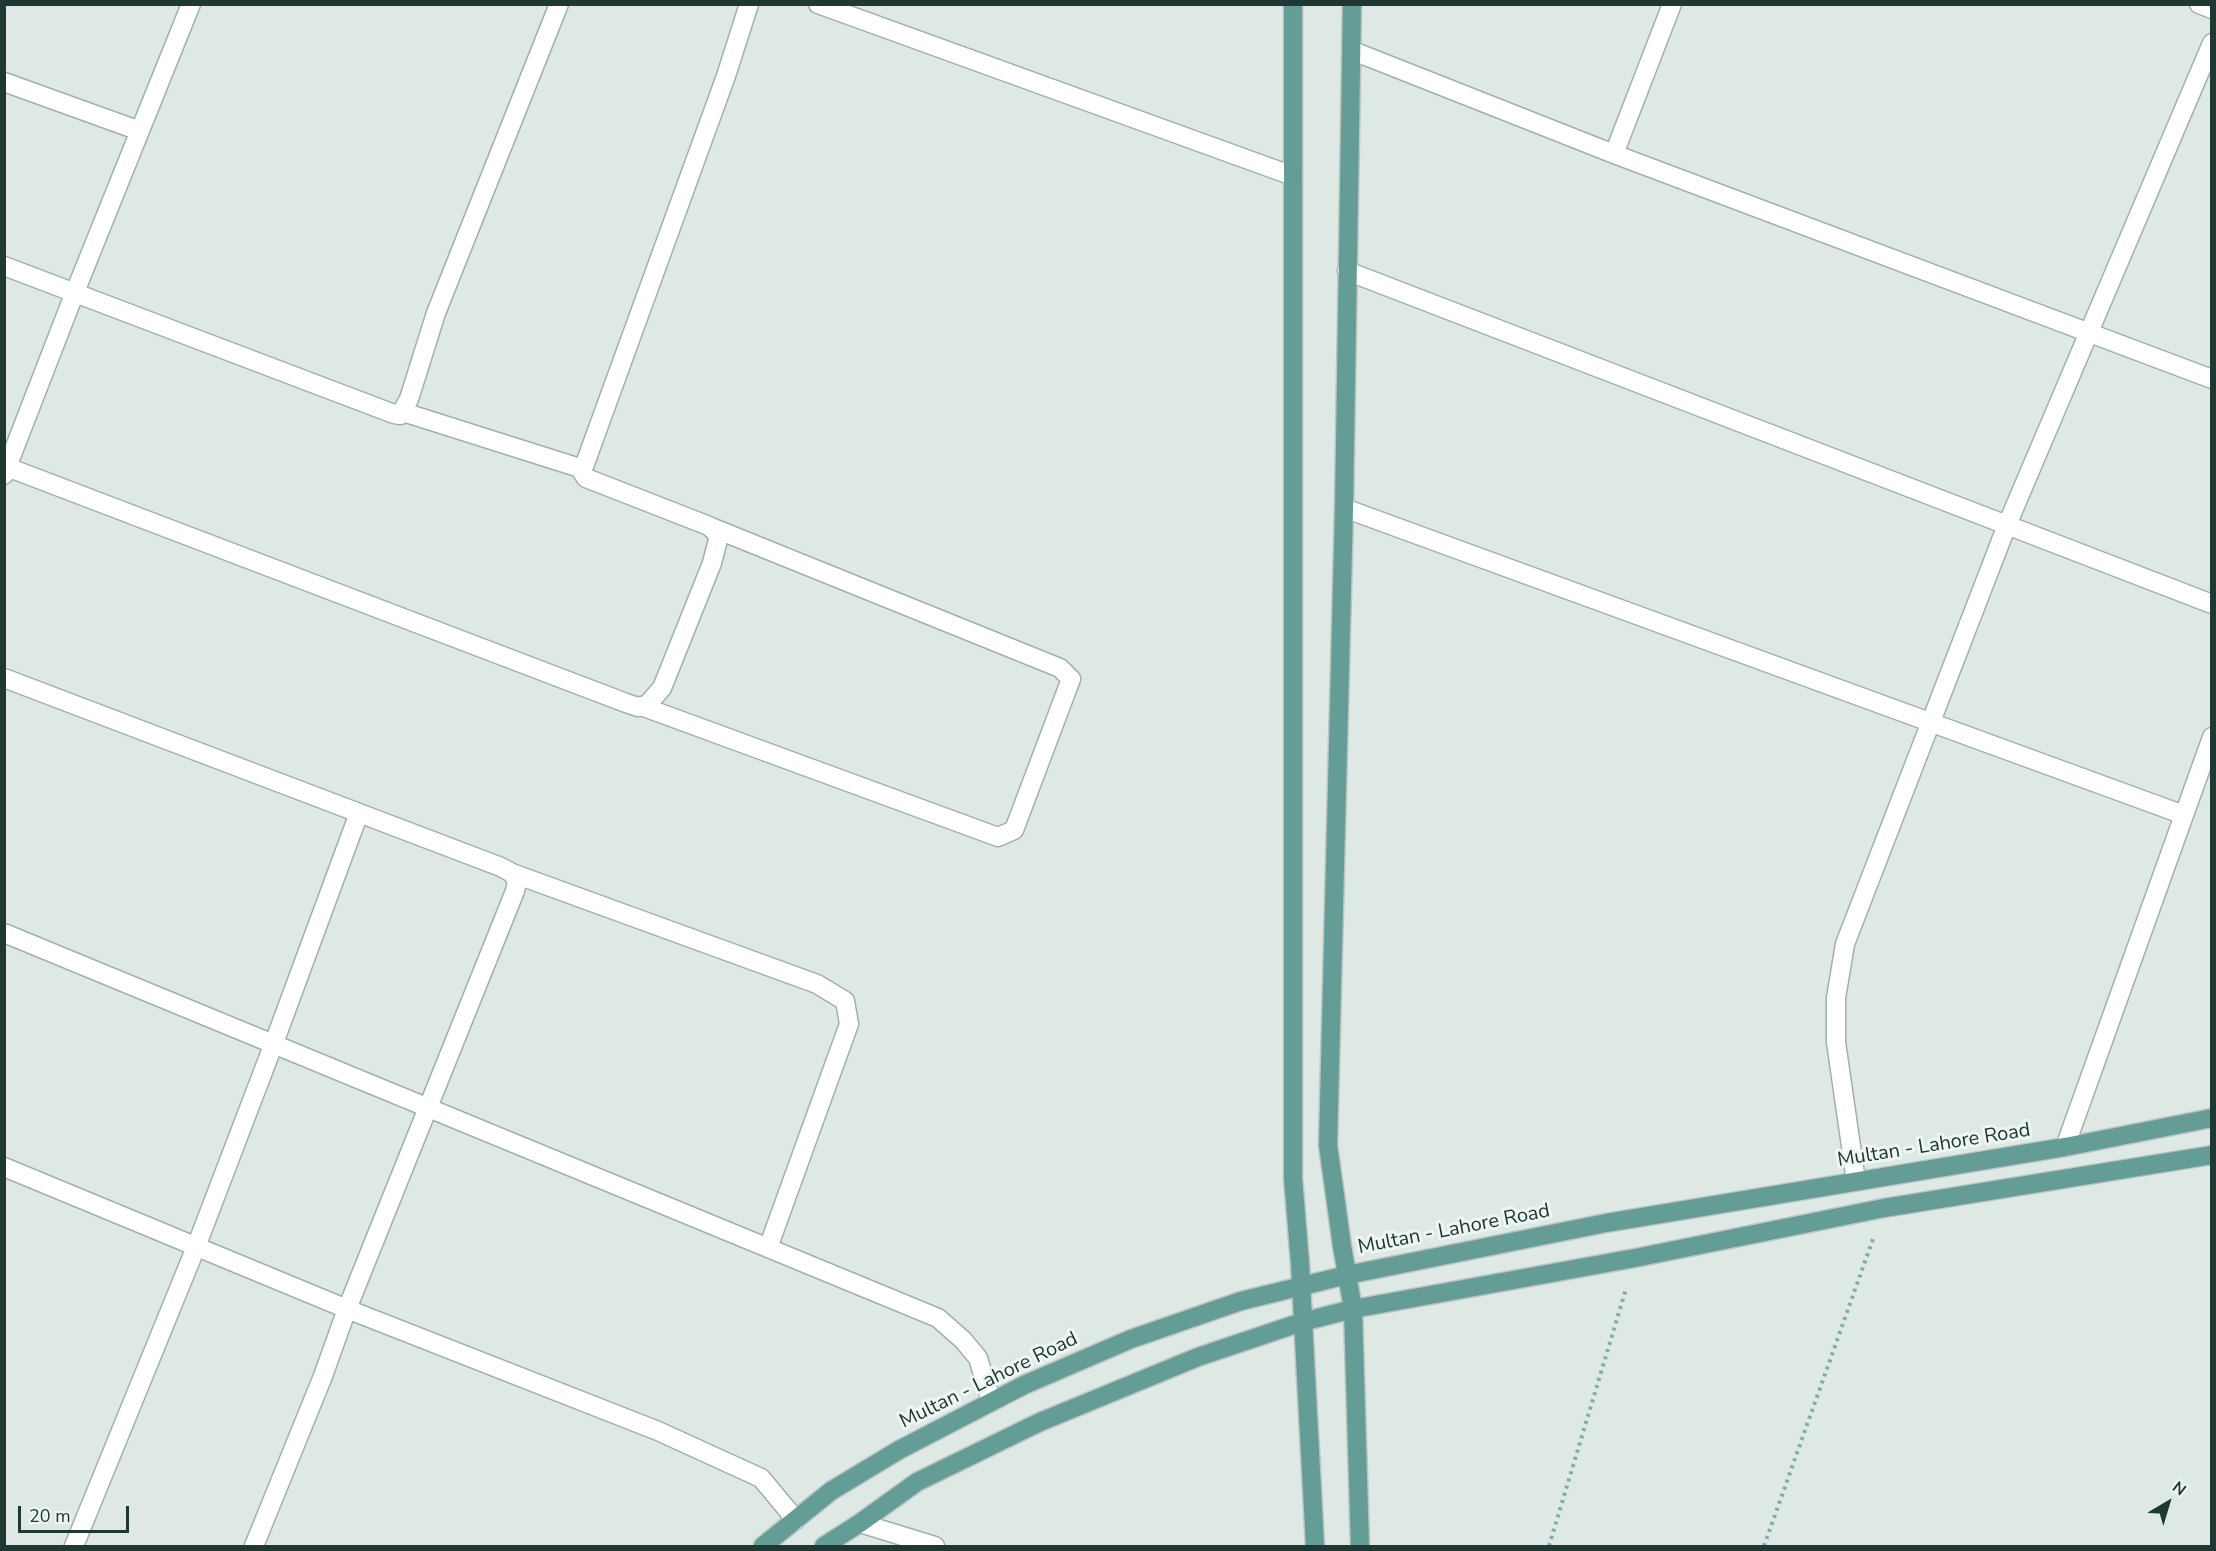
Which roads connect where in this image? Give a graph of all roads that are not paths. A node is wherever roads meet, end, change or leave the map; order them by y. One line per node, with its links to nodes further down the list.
1 (191, 4): 13 (street)
2 (559, 4): 21 (street)
3 (749, 4): 22 (street)
4 (818, 4): 15 (street)
5 (1293, 4): 15 (main road)
6 (1352, 4): 11 (main road)
7 (1672, 4): 14 (street)
8 (2199, 4): 9 (street)
9 (2211, 9)
10 (2211, 43): 19 (street)
11 (1353, 51): 14 (street); 17 (main road)
12 (4, 82): 13 (street)
13 (140, 131): 18 (street)
14 (1614, 154): 19 (street)
15 (1293, 176): 46 (main road)
16 (4, 266): 18 (street)
17 (1347, 271): 24 (main road); 25 (street)
18 (75, 292): 21 (street); 23 (street)
19 (2089, 332): 20 (street); 25 (street)
20 (2211, 379)
21 (403, 412): 22 (street)
22 (583, 470): 26 (street)
23 (6, 471): 29 (street)
24 (1344, 508): 30 (street); 45 (main road)
25 (2007, 525): 27 (street); 30 (street)
26 (709, 526): 29 (street); 29 (street)
27 (2211, 604)
28 (4, 678): 32 (street)
29 (641, 706)
30 (1931, 722): 33 (street); 42 (street)
31 (2211, 737): 33 (street)
32 (359, 813): 34 (street); 36 (street)
33 (2184, 815): 39 (street)
34 (512, 873): 37 (street); 44 (street)
35 (4, 933): 36 (street)
36 (274, 1043): 37 (street); 43 (street)
37 (427, 1107): 44 (street); 47 (street)
38 (2211, 1118): 39 (main road, Multan - Lahore Road)
39 (2065, 1147): 42 (main road, Multan - Lahore Road)
40 (2211, 1155): 48 (main road)
41 (4, 1167): 43 (street)
42 (1856, 1181): 45 (main road, Multan - Lahore Road)
43 (196, 1247): 47 (street); 53 (street)
44 (768, 1248): 50 (street)
45 (1347, 1275): 46 (main road, Multan - Lahore Road); 48 (main road)
46 (1301, 1287): 49 (main road); 50 (main road, Multan - Lahore Road)
47 (347, 1309): 51 (street); 54 (street)
48 (1353, 1309): 49 (main road); 59 (main road)
49 (1302, 1322): 52 (main road); 58 (main road)
50 (991, 1401): 51 (main road, Multan - Lahore Road)
51 (796, 1520): 55 (main road, Multan - Lahore Road)
52 (860, 1523): 56 (main road); 57 (street)
53 (74, 1546)
54 (254, 1546)
55 (762, 1546)
56 (824, 1546)
57 (935, 1546)
58 (1316, 1546)
59 (1360, 1546)

